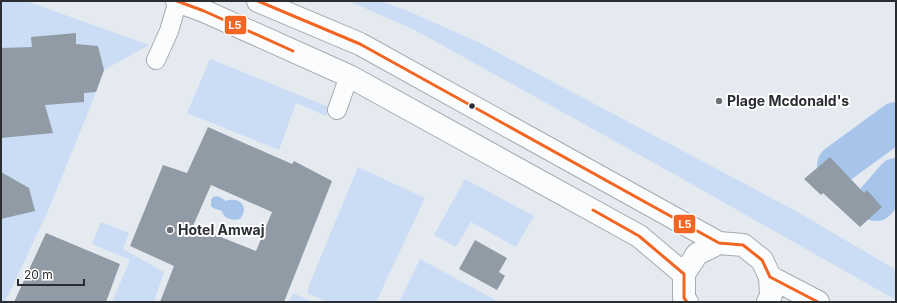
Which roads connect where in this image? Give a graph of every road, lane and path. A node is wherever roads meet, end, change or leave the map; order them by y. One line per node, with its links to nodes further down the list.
1 (178, 1): 3 (street); 4 (highway)
2 (258, 1): 6 (highway)
3 (156, 60)
4 (349, 76): 5 (street); 7 (highway)
5 (337, 110)
6 (719, 243): 7 (highway); 8 (highway)
7 (684, 274): 9 (highway)
8 (770, 277): 10 (highway); 11 (highway)
9 (687, 302)
10 (768, 302)
11 (818, 302)

